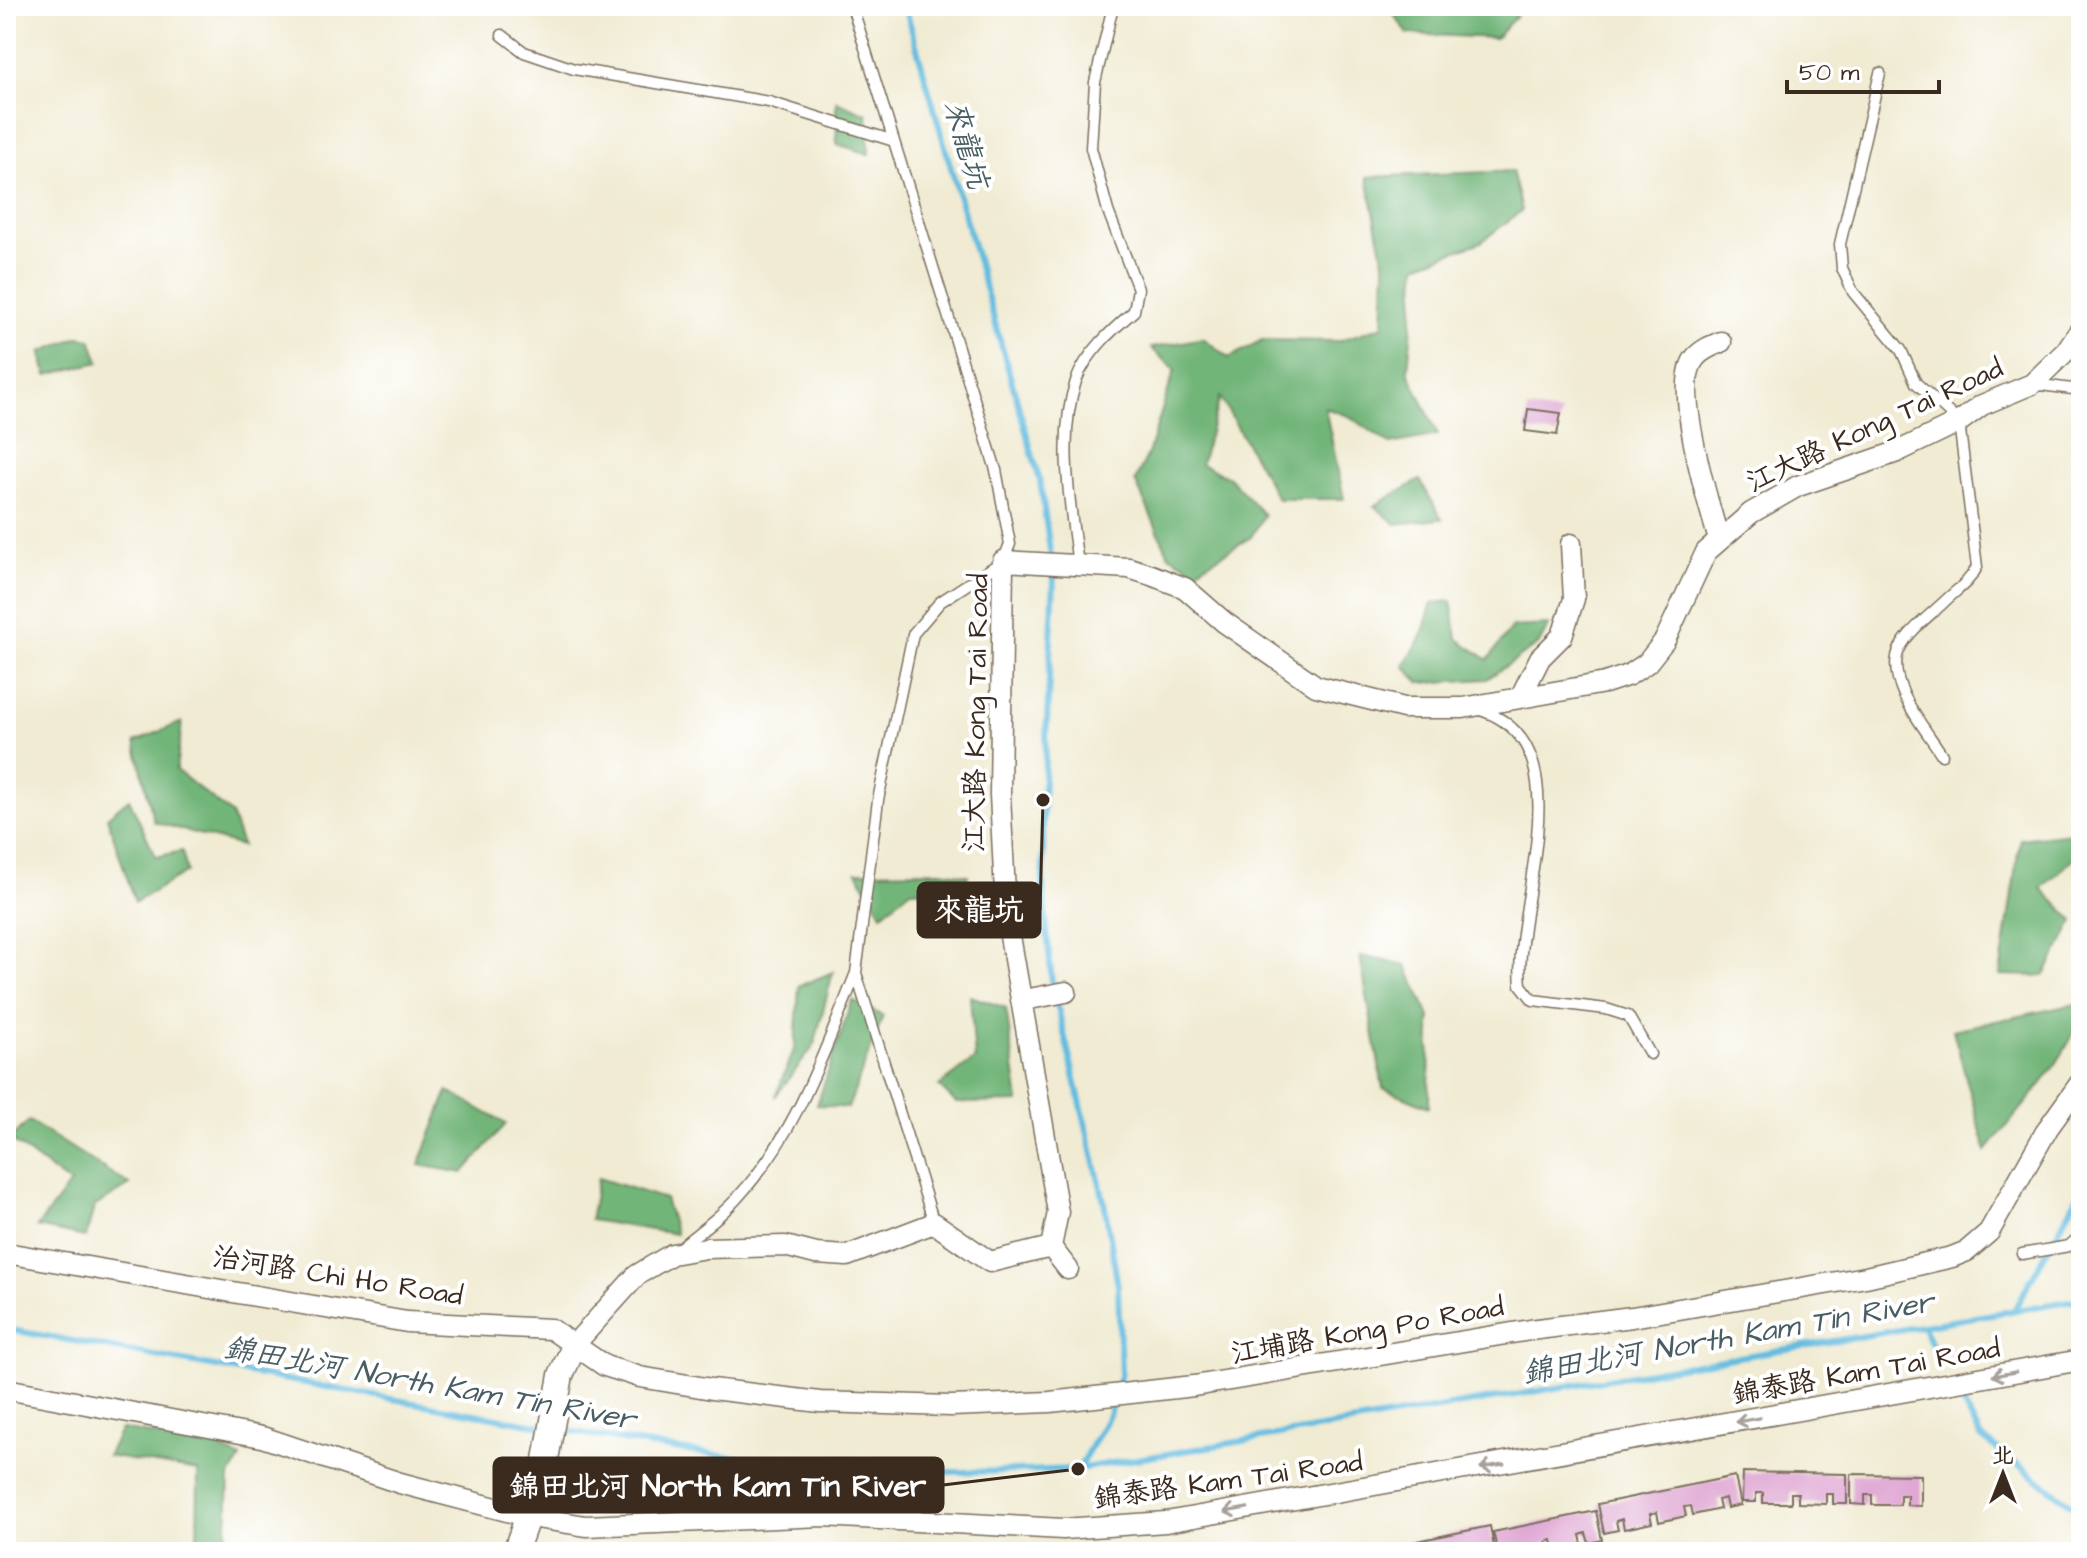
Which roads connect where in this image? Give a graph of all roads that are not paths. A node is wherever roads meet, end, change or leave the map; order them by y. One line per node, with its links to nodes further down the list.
1 (852, 6): 5 (lane)
2 (1113, 6): 14 (lane)
3 (502, 35): 5 (lane)
4 (1880, 73): 10 (lane)
5 (894, 141): 13 (lane)
6 (2081, 329): 8 (street, 江大路 Kong Tai Road)
7 (1721, 342): 11 (street)
8 (2032, 384): 9 (lane); 10 (street, 江大路 Kong Tai Road)
9 (2081, 390)
10 (1959, 422): 11 (street, 江大路 Kong Tai Road); 17 (lane)
11 (1719, 540): 15 (street, 江大路 Kong Tai Road)
12 (1571, 544): 15 (street)
13 (1003, 561): 14 (street, 江大路 Kong Tai Road); 18 (lane); 20 (street, 江大路 Kong Tai Road)
14 (1071, 564): 16 (street, 江大路 Kong Tai Road)
15 (1521, 696): 16 (street, 江大路 Kong Tai Road)
16 (1463, 708): 21 (lane)
17 (1942, 755)
18 (856, 973): 23 (lane); 27 (lane)
19 (1066, 992): 20 (street)
20 (1024, 1000): 25 (street, 江大路 Kong Tai Road)
21 (1650, 1054)
22 (2081, 1082): 30 (street, 江埔路 Kong Po Road)
23 (934, 1223): 25 (street); 27 (street)
24 (2081, 1235): 28 (lane)
25 (1051, 1247): 29 (street)
26 (6, 1253): 30 (street, 治河路 Chi Ho Road)
27 (672, 1254): 30 (street)
28 (2022, 1254)
29 (1068, 1269)
30 (575, 1344): 33 (street)
31 (2081, 1360): 33 (street, 錦泰路 Kam Tai Road, one-way to 33)
32 (6, 1389): 33 (street, 錦泰路 Kam Tai Road)
33 (530, 1517): 34 (street)
34 (515, 1552)

